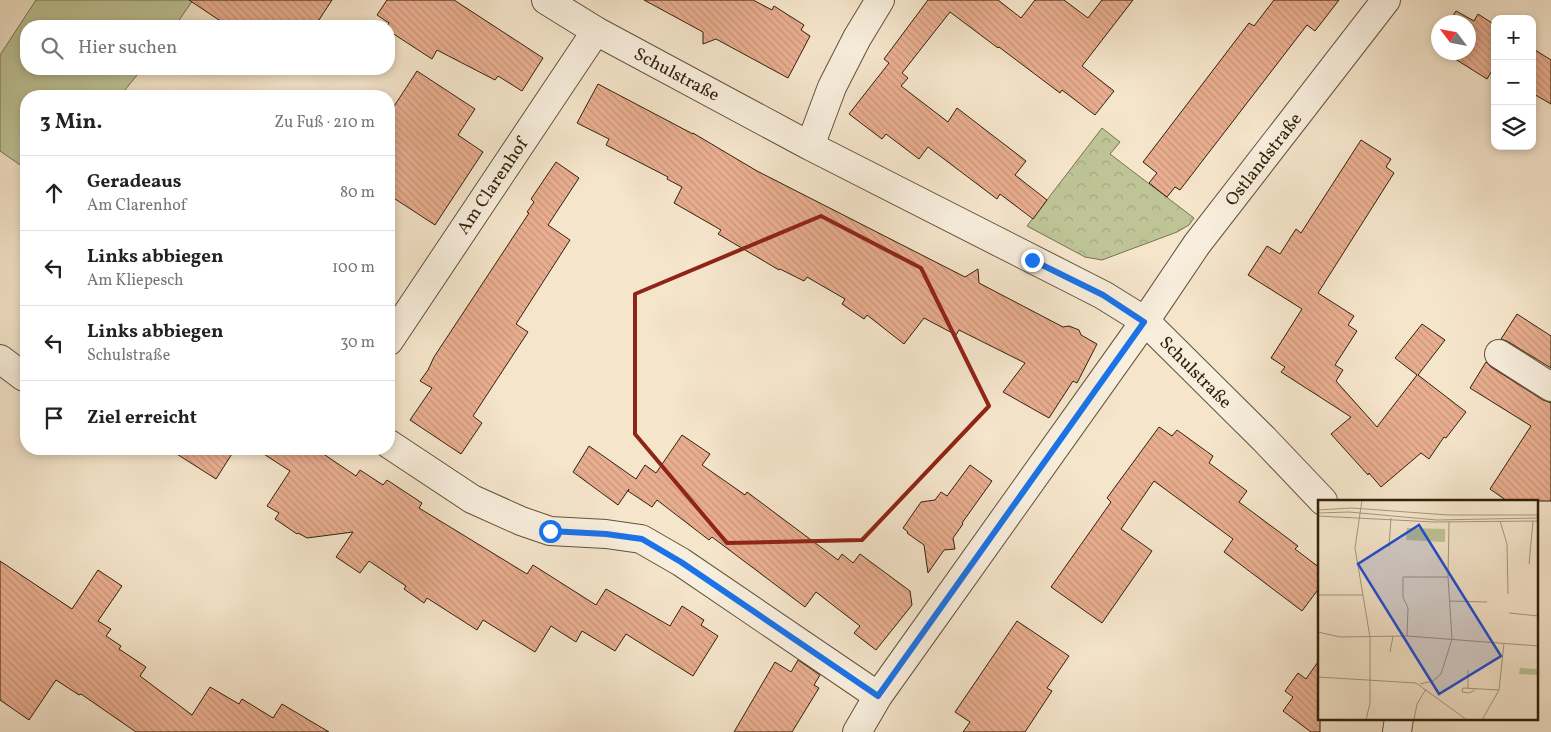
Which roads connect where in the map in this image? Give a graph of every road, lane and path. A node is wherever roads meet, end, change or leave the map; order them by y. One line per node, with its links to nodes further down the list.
1 (546, 0): 4 (street, Schulstraße)
2 (880, 0): 5 (street)
3 (1386, 0): 6 (street, Ostlandstraße)
4 (596, 31): 5 (street, Schulstraße); 7 (street, Am Clarenhof)
5 (810, 146): 6 (street, Schulstraße)
6 (1144, 322): 13 (street, Schulstraße); 14 (street, Ostlandstraße)
7 (395, 332)
8 (1499, 354): 11 (street)
9 (0, 359): 10 (street)
10 (20, 374)
11 (1551, 387)
12 (395, 448): 14 (street)
13 (1322, 500)
14 (878, 696): 15 (street, Ostlandstraße)
15 (857, 732)

